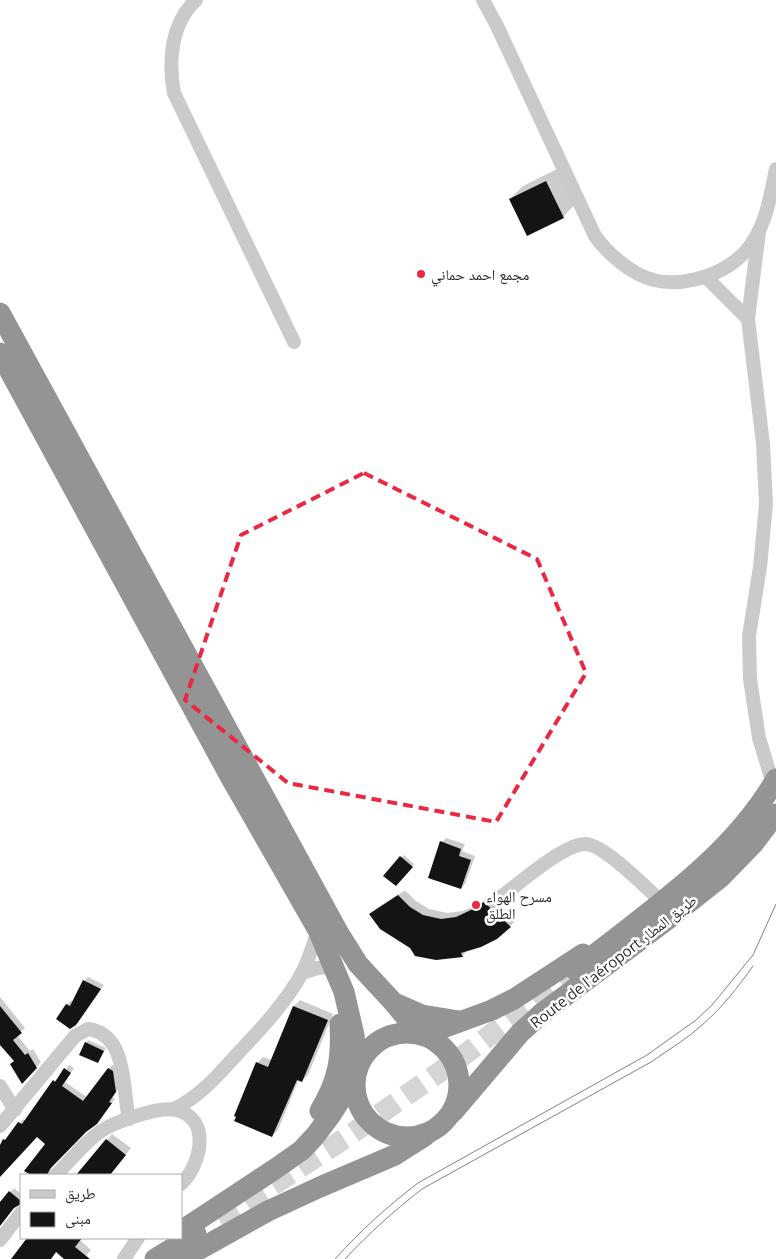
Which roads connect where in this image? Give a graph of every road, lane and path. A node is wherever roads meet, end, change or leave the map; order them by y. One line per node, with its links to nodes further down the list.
1 (196, 0): 8 (street)
2 (483, 0): 5 (street)
3 (776, 169): 4 (street)
4 (759, 232): 5 (street); 7 (street)
5 (706, 277): 7 (street)
6 (0, 313): 19 (highway)
7 (748, 319): 10 (street)
8 (294, 342)
9 (0, 353): 15 (highway)
10 (775, 782): 13 (highway, Route de l'aéroport طريق المطار)
11 (776, 814): 26 (highway, Route de l'aéroport طريق المطار)
12 (502, 896): 13 (street)
13 (662, 902): 14 (highway, Route de l'aéroport طريق المطار)
14 (643, 916): 17 (highway, Route de l'aéroport طريق المطار); 20 (highway)
15 (318, 930): 16 (highway); 18 (street)
16 (335, 969): 18 (street); 22 (highway); 30 (highway)
17 (575, 970)
18 (302, 973): 24 (street)
19 (394, 1003): 20 (highway); 21 (highway)
20 (459, 1021): 21 (highway)
21 (422, 1035): 22 (highway); 26 (highway)
22 (356, 1073): 29 (highway); 30 (highway)
23 (0, 1086): 25 (street)
24 (174, 1109): 27 (street); 32 (street)
25 (15, 1110): 27 (street); 28 (street)
26 (453, 1112): 29 (highway)
27 (129, 1119): 31 (street)
28 (0, 1126)
29 (428, 1134): 41 (highway)
30 (278, 1167): 35 (highway)
31 (57, 1174)
32 (182, 1183)
33 (20, 1214): 38 (street)
34 (220, 1220): 40 (highway)
35 (182, 1230)
36 (137, 1239): 39 (street)
37 (171, 1239): 40 (highway)
38 (0, 1240)
39 (124, 1259)
40 (154, 1259)
41 (182, 1259)

